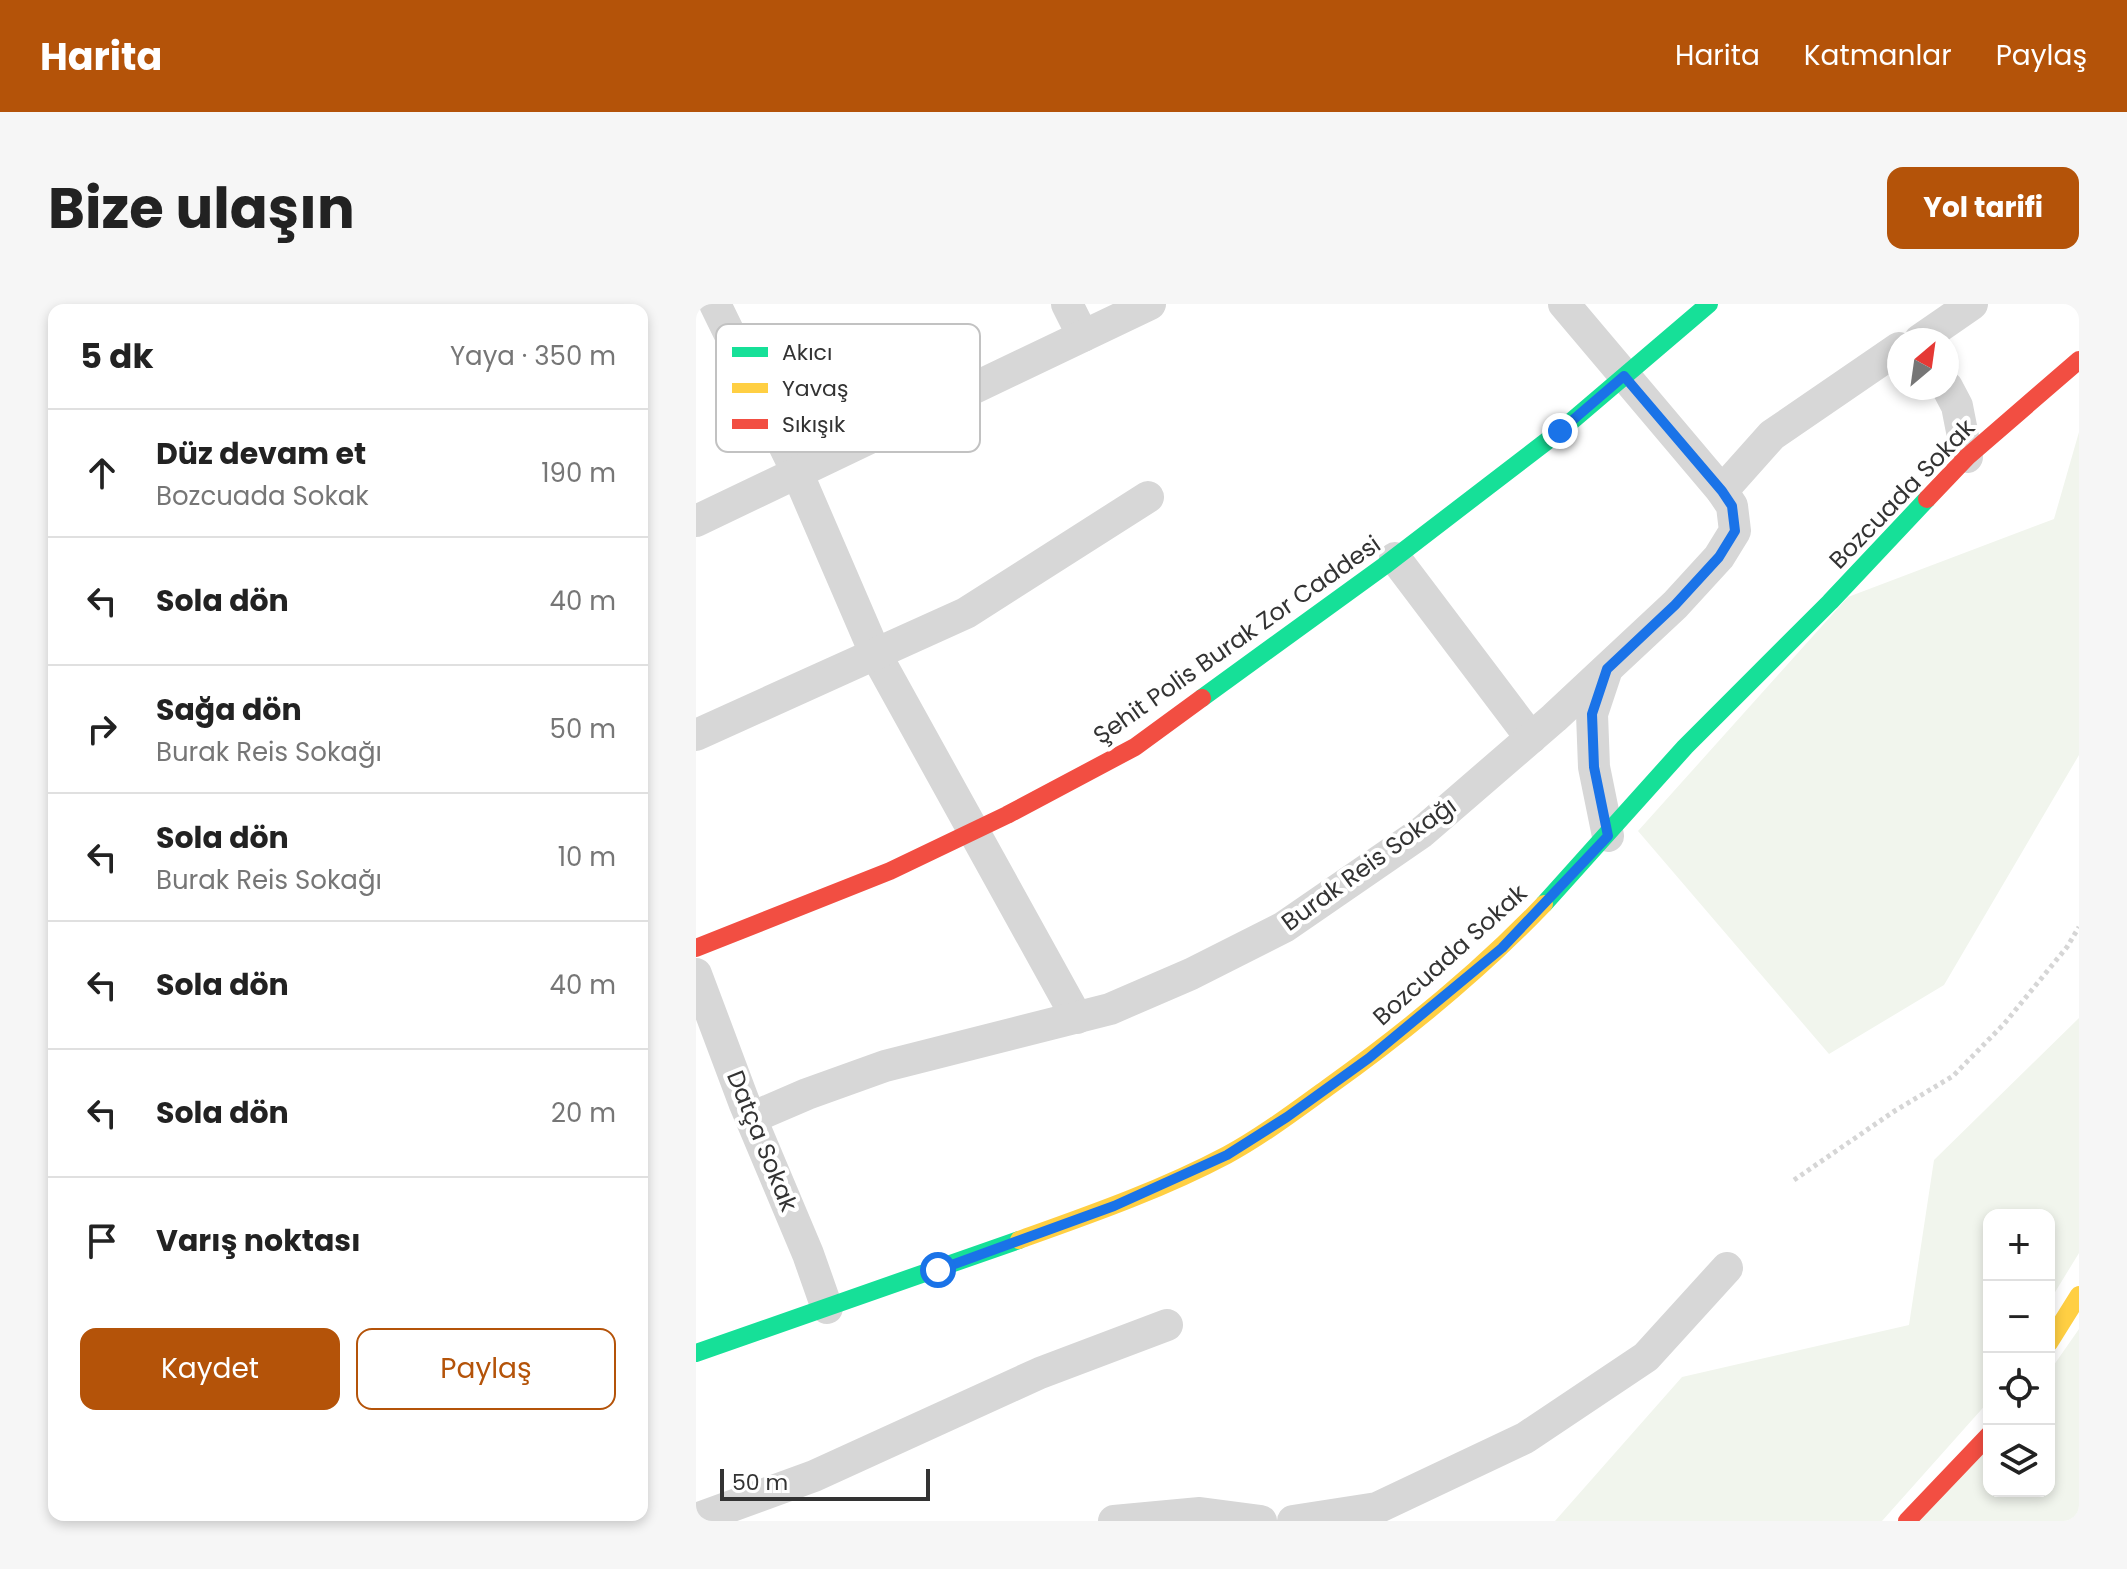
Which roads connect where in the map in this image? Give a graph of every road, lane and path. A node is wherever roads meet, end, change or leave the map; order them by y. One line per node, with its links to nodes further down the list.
1 (715, 304): 7 (street)
2 (1067, 304): 9 (street)
3 (1150, 304): 9 (street)
4 (1564, 304): 12 (street)
5 (1709, 304): 12 (street, Şehit Polis Burak Zor Caddesi)
6 (1952, 310): 8 (street)
7 (725, 324)
8 (1933, 328)
9 (1083, 336): 13 (street)
10 (1887, 356): 19 (street)
11 (2079, 360): 17 (street, Bozcuada Sokak)
12 (1624, 376): 19 (street); 22 (street, Şehit Polis Burak Zor Caddesi)
13 (980, 385)
14 (1954, 400): 17 (street)
15 (787, 452): 18 (street)
16 (839, 452): 18 (street)
17 (1967, 457): 28 (street, Bozcuada Sokak)
18 (797, 472): 21 (street); 23 (street)
19 (1722, 491): 24 (street, Burak Reis Sokağı)
20 (1148, 497): 23 (street)
21 (696, 521)
22 (1395, 558): 26 (street); 27 (street, Şehit Polis Burak Zor Caddesi)
23 (875, 653): 25 (street); 27 (street)
24 (1607, 669): 26 (street, Burak Reis Sokağı); 28 (street)
25 (696, 735)
26 (1531, 738): 32 (street, Burak Reis Sokağı)
27 (973, 831): 30 (street, Şehit Polis Burak Zor Caddesi); 32 (street)
28 (1608, 836): 37 (street, Bozcuada Sokak)
29 (2079, 927): 34 (path)
30 (696, 948)
31 (696, 974): 33 (street, Datça Sokak)
32 (1077, 1018): 33 (street, Burak Reis Sokağı)
33 (751, 1118): 37 (street, Datça Sokak)
34 (1794, 1180)
35 (1727, 1268): 45 (street)
36 (2079, 1295): 39 (street)
37 (827, 1308): 40 (street, Bozcuada Sokak)
38 (1167, 1325): 42 (street)
39 (2055, 1333)
40 (696, 1353)
41 (1983, 1441): 46 (street)
42 (696, 1519)
43 (1114, 1521): 44 (street)
44 (1261, 1521)
45 (1293, 1521)
46 (1907, 1521)

